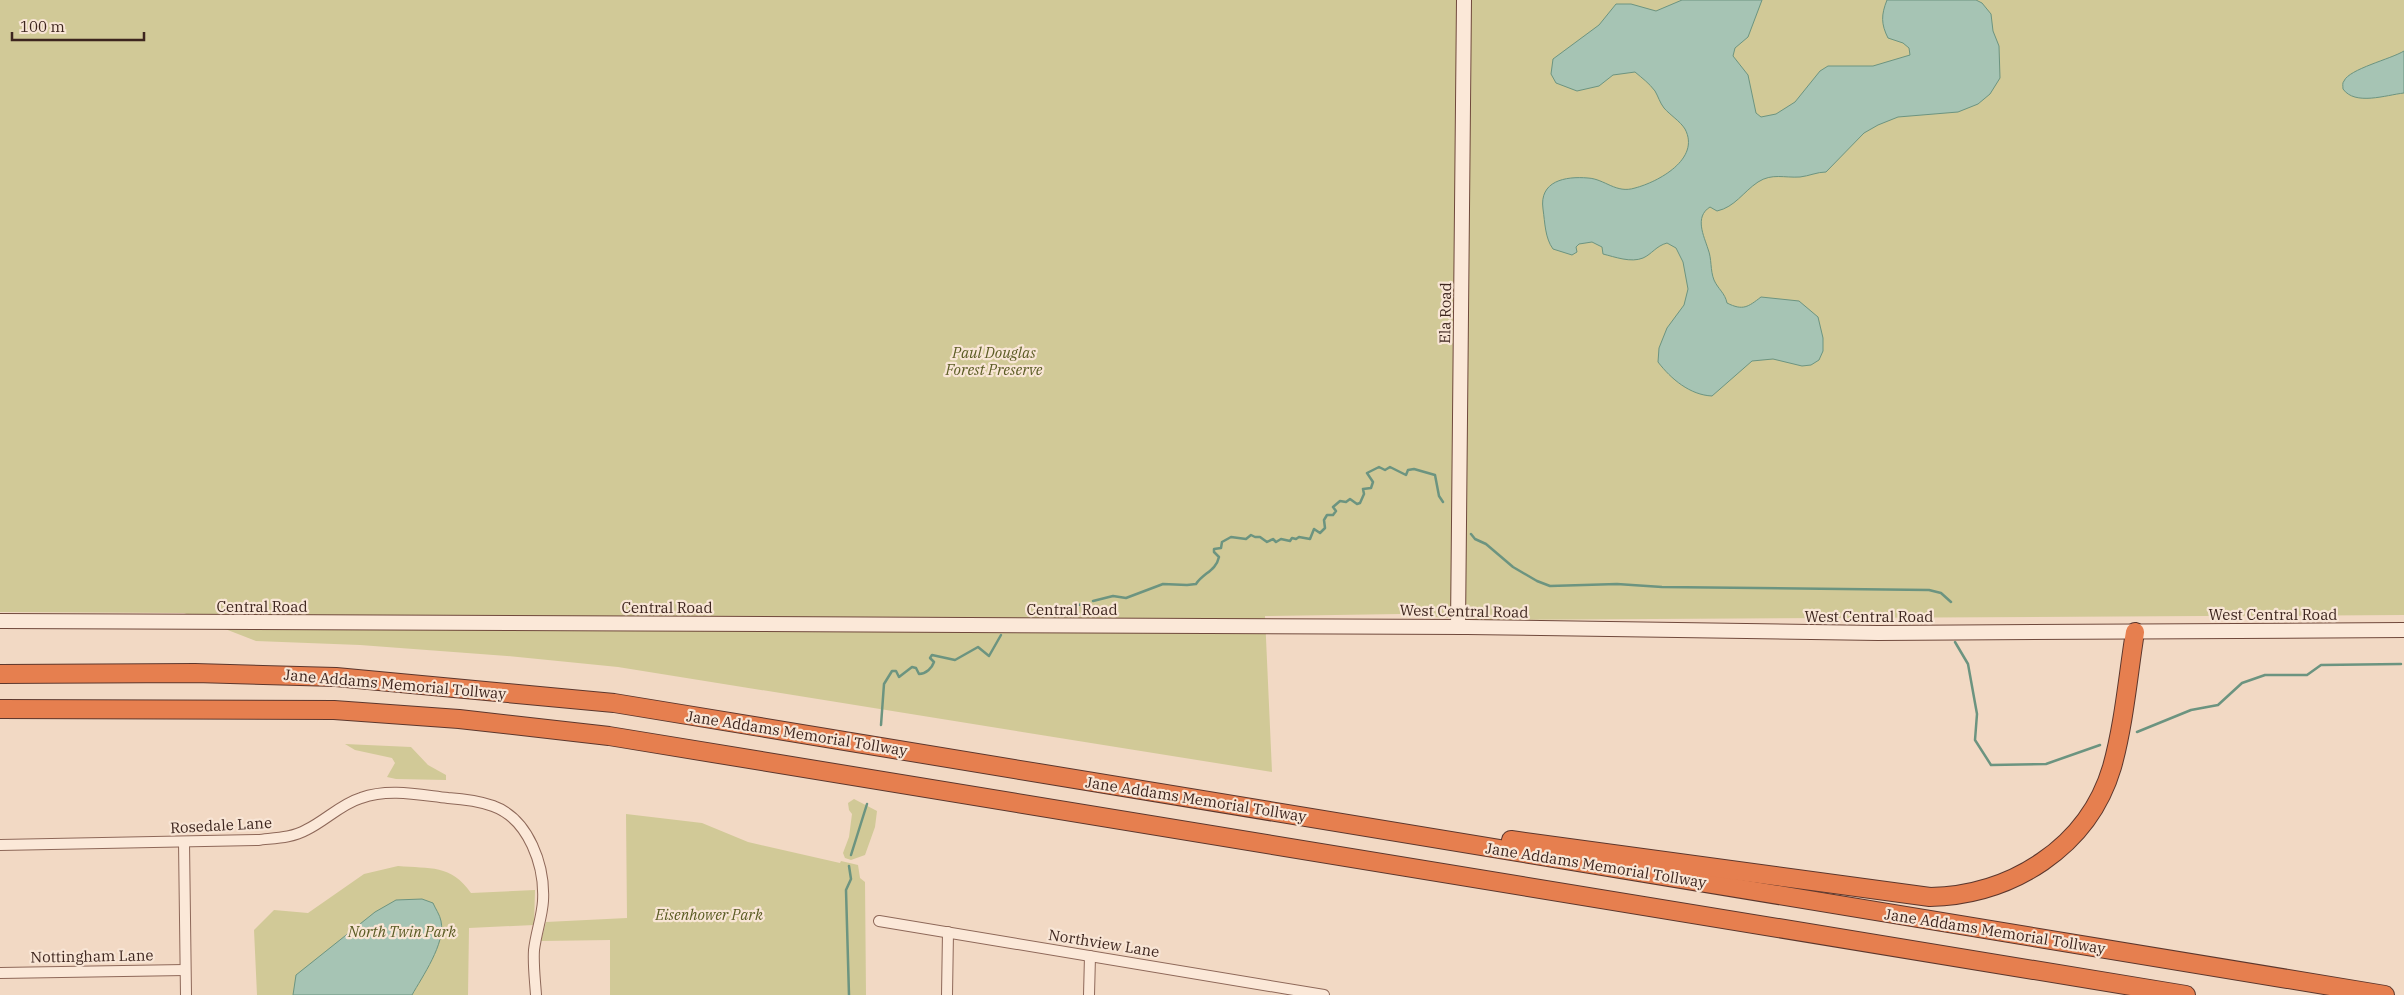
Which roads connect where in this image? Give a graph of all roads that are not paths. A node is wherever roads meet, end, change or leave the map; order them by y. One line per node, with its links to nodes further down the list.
1 (1464, 0): 4 (street, Ela Road)
2 (0, 621): 3 (street, Central Road)
3 (1333, 626): 4 (street, West Central Road)
4 (1458, 627): 6 (street, West Central Road)
5 (2404, 630): 6 (street, West Central Road)
6 (2135, 632): 9 (highway)
7 (0, 674): 9 (highway, Jane Addams Memorial Tollway)
8 (0, 709): 17 (highway, Jane Addams Memorial Tollway)
9 (1321, 820): 25 (highway, Jane Addams Memorial Tollway)
10 (184, 842): 11 (street, Rosedale Lane); 15 (street); 19 (street, Rosedale Lane)
11 (0, 845)
12 (879, 921): 13 (street, Northview Lane)
13 (948, 932): 14 (street, Northview Lane); 20 (street)
14 (1090, 956): 21 (street); 22 (street, Northview Lane)
15 (185, 970): 16 (street, Nottingham Lane); 18 (street)
16 (0, 973)
17 (2119, 984): 23 (highway); 24 (highway, Jane Addams Memorial Tollway)
18 (186, 995)
19 (536, 995)
20 (946, 995)
21 (1089, 995)
22 (1324, 995)
23 (2156, 995)
24 (2186, 995)
25 (2385, 995)

